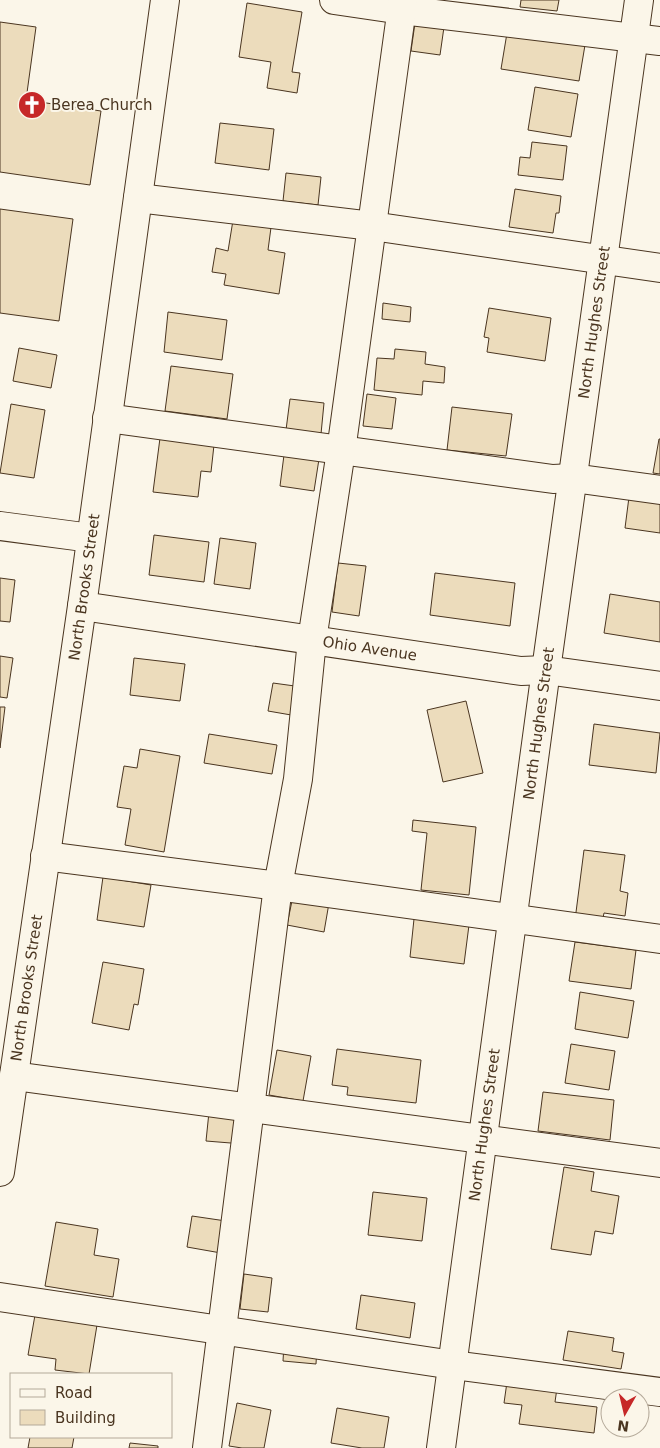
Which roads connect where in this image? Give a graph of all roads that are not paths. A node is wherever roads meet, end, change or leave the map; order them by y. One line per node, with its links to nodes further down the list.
1 (165, 0): 6 (street, North Brooks Street)
2 (334, 0): 4 (street)
3 (639, 0): 5 (street, North Hughes Street)
4 (403, 5): 5 (street); 7 (street)
5 (647, 39): 8 (street, North Hughes Street)
6 (138, 198): 7 (street); 10 (street, North Brooks Street)
7 (372, 226): 8 (street); 11 (street)
8 (603, 260): 9 (street); 12 (street, North Hughes Street)
9 (660, 268)
10 (107, 418): 11 (street); 15 (street, North Brooks Street)
11 (341, 451): 12 (street); 17 (street)
12 (573, 478): 13 (street); 18 (street, North Hughes Street)
13 (660, 490)
14 (0, 526): 15 (street)
15 (91, 538): 16 (street, North Brooks Street)
16 (82, 606): 17 (street, Ohio Avenue); 20 (street, North Brooks Street)
17 (312, 640): 18 (street, Ohio Avenue); 21 (street)
18 (546, 670): 19 (street, Ohio Avenue); 22 (street, North Hughes Street)
19 (660, 686)
20 (45, 856): 21 (street); 24 (street, North Brooks Street)
21 (278, 886): 22 (street); 25 (street)
22 (513, 919): 23 (street); 26 (street, North Hughes Street)
23 (660, 939)
24 (14, 1076): 25 (street); 28 (street, North Brooks Street)
25 (251, 1108): 26 (street); 30 (street)
26 (483, 1139): 27 (street); 31 (street, North Hughes Street)
27 (660, 1163)
28 (0, 1172)
29 (0, 1297): 30 (street)
30 (222, 1331): 31 (street); 33 (street)
31 (453, 1365): 32 (street); 34 (street, North Hughes Street)
32 (660, 1392)
33 (207, 1448)
34 (442, 1448)

